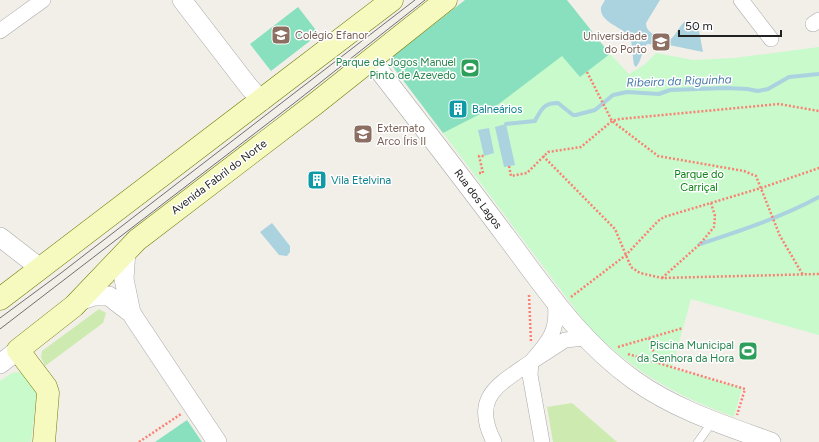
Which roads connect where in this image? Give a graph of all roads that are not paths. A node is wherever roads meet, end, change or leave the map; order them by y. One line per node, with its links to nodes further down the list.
1 (43, 0): 6 (street)
2 (182, 0): 9 (street)
3 (392, 0): 9 (main road)
4 (446, 0): 8 (main road, Avenida Fabril do Norte)
5 (741, 0): 7 (street)
6 (2, 27)
7 (771, 39)
8 (371, 60): 11 (main road, Avenida Fabril do Norte); 14 (street, Rua dos Lagos)
9 (262, 101): 12 (main road)
10 (0, 236): 12 (street)
11 (126, 251): 15 (main road, Avenida Fabril do Norte); 16 (street)
12 (40, 268): 13 (main road)
13 (0, 299)
14 (562, 301): 17 (street, Rua dos Lagos); 19 (street)
15 (79, 302): 16 (street); 18 (main road, Avenida Fabril do Norte)
16 (131, 313): 23 (street)
17 (585, 338): 19 (street); 21 (street, Rua dos Lagos)
18 (18, 350): 20 (street, Avenida Fabril do Norte); 22 (main road)
19 (531, 362): 24 (street); 25 (street)
20 (0, 364)
21 (713, 421): 26 (lane); 27 (street, Rua dos Lagos)
22 (44, 442)
23 (217, 442)
24 (494, 442)
25 (542, 442)
26 (698, 442)
27 (771, 442)

